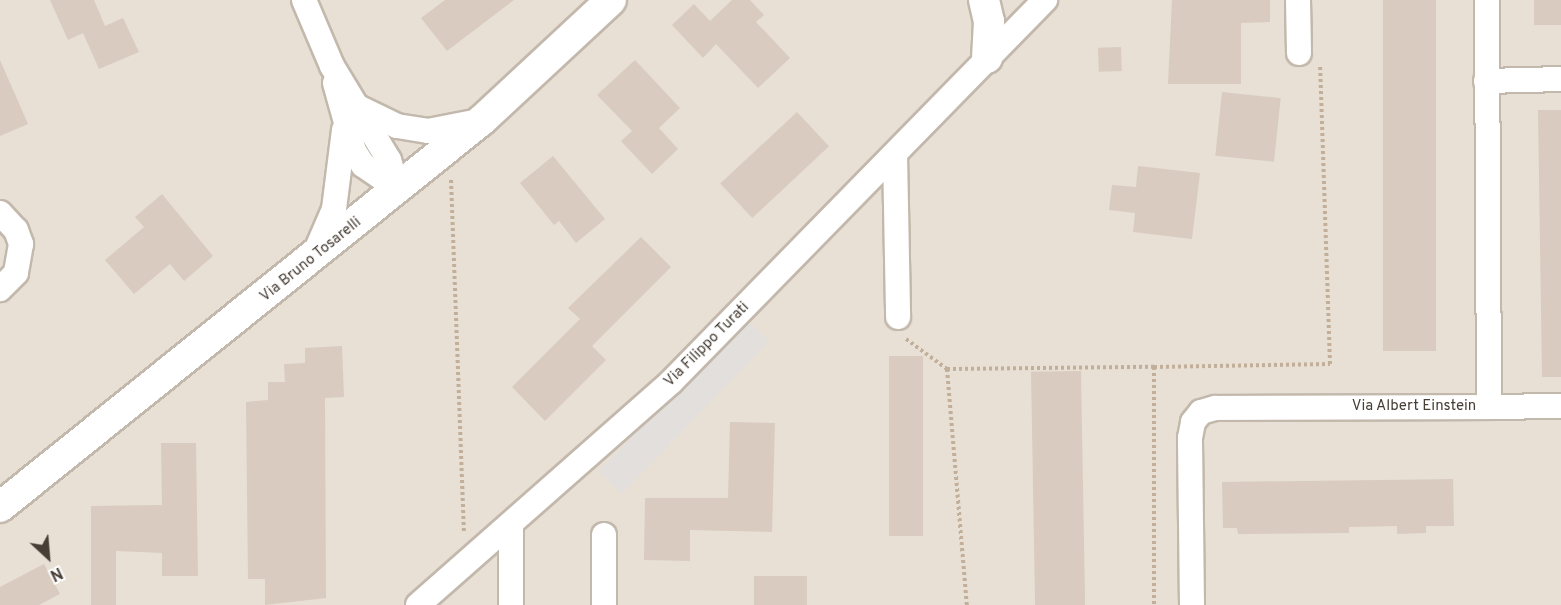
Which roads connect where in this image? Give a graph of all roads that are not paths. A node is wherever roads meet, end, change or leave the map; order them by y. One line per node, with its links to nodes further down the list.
1 (304, 0): 11 (street)
2 (610, 0): 12 (street, Via Bruno Tosarelli)
3 (984, 0): 8 (street)
4 (1045, 0): 8 (street, Via Filippo Turati)
5 (1298, 0): 7 (street)
6 (1487, 0): 10 (street, Via Albert Einstein)
7 (1309, 54)
8 (987, 58): 13 (street, Via Filippo Turati)
9 (1561, 79): 10 (street)
10 (1486, 81): 20 (street, Via Albert Einstein)
11 (351, 115): 12 (street); 14 (street); 16 (street)
12 (482, 120): 14 (street, Via Bruno Tosarelli)
13 (895, 154): 18 (street); 22 (street, Via Filippo Turati)
14 (398, 189): 16 (street, Via Bruno Tosarelli)
15 (0, 213): 17 (street)
16 (311, 261): 21 (street, Via Bruno Tosarelli)
17 (0, 289)
18 (898, 317)
19 (1561, 406): 20 (street)
20 (1489, 407): 27 (street, Via Albert Einstein)
21 (0, 507)
22 (511, 527): 24 (street, Via Filippo Turati); 25 (street)
23 (604, 534): 26 (street)
24 (418, 605)
25 (511, 605)
26 (604, 605)
27 (1192, 605)

